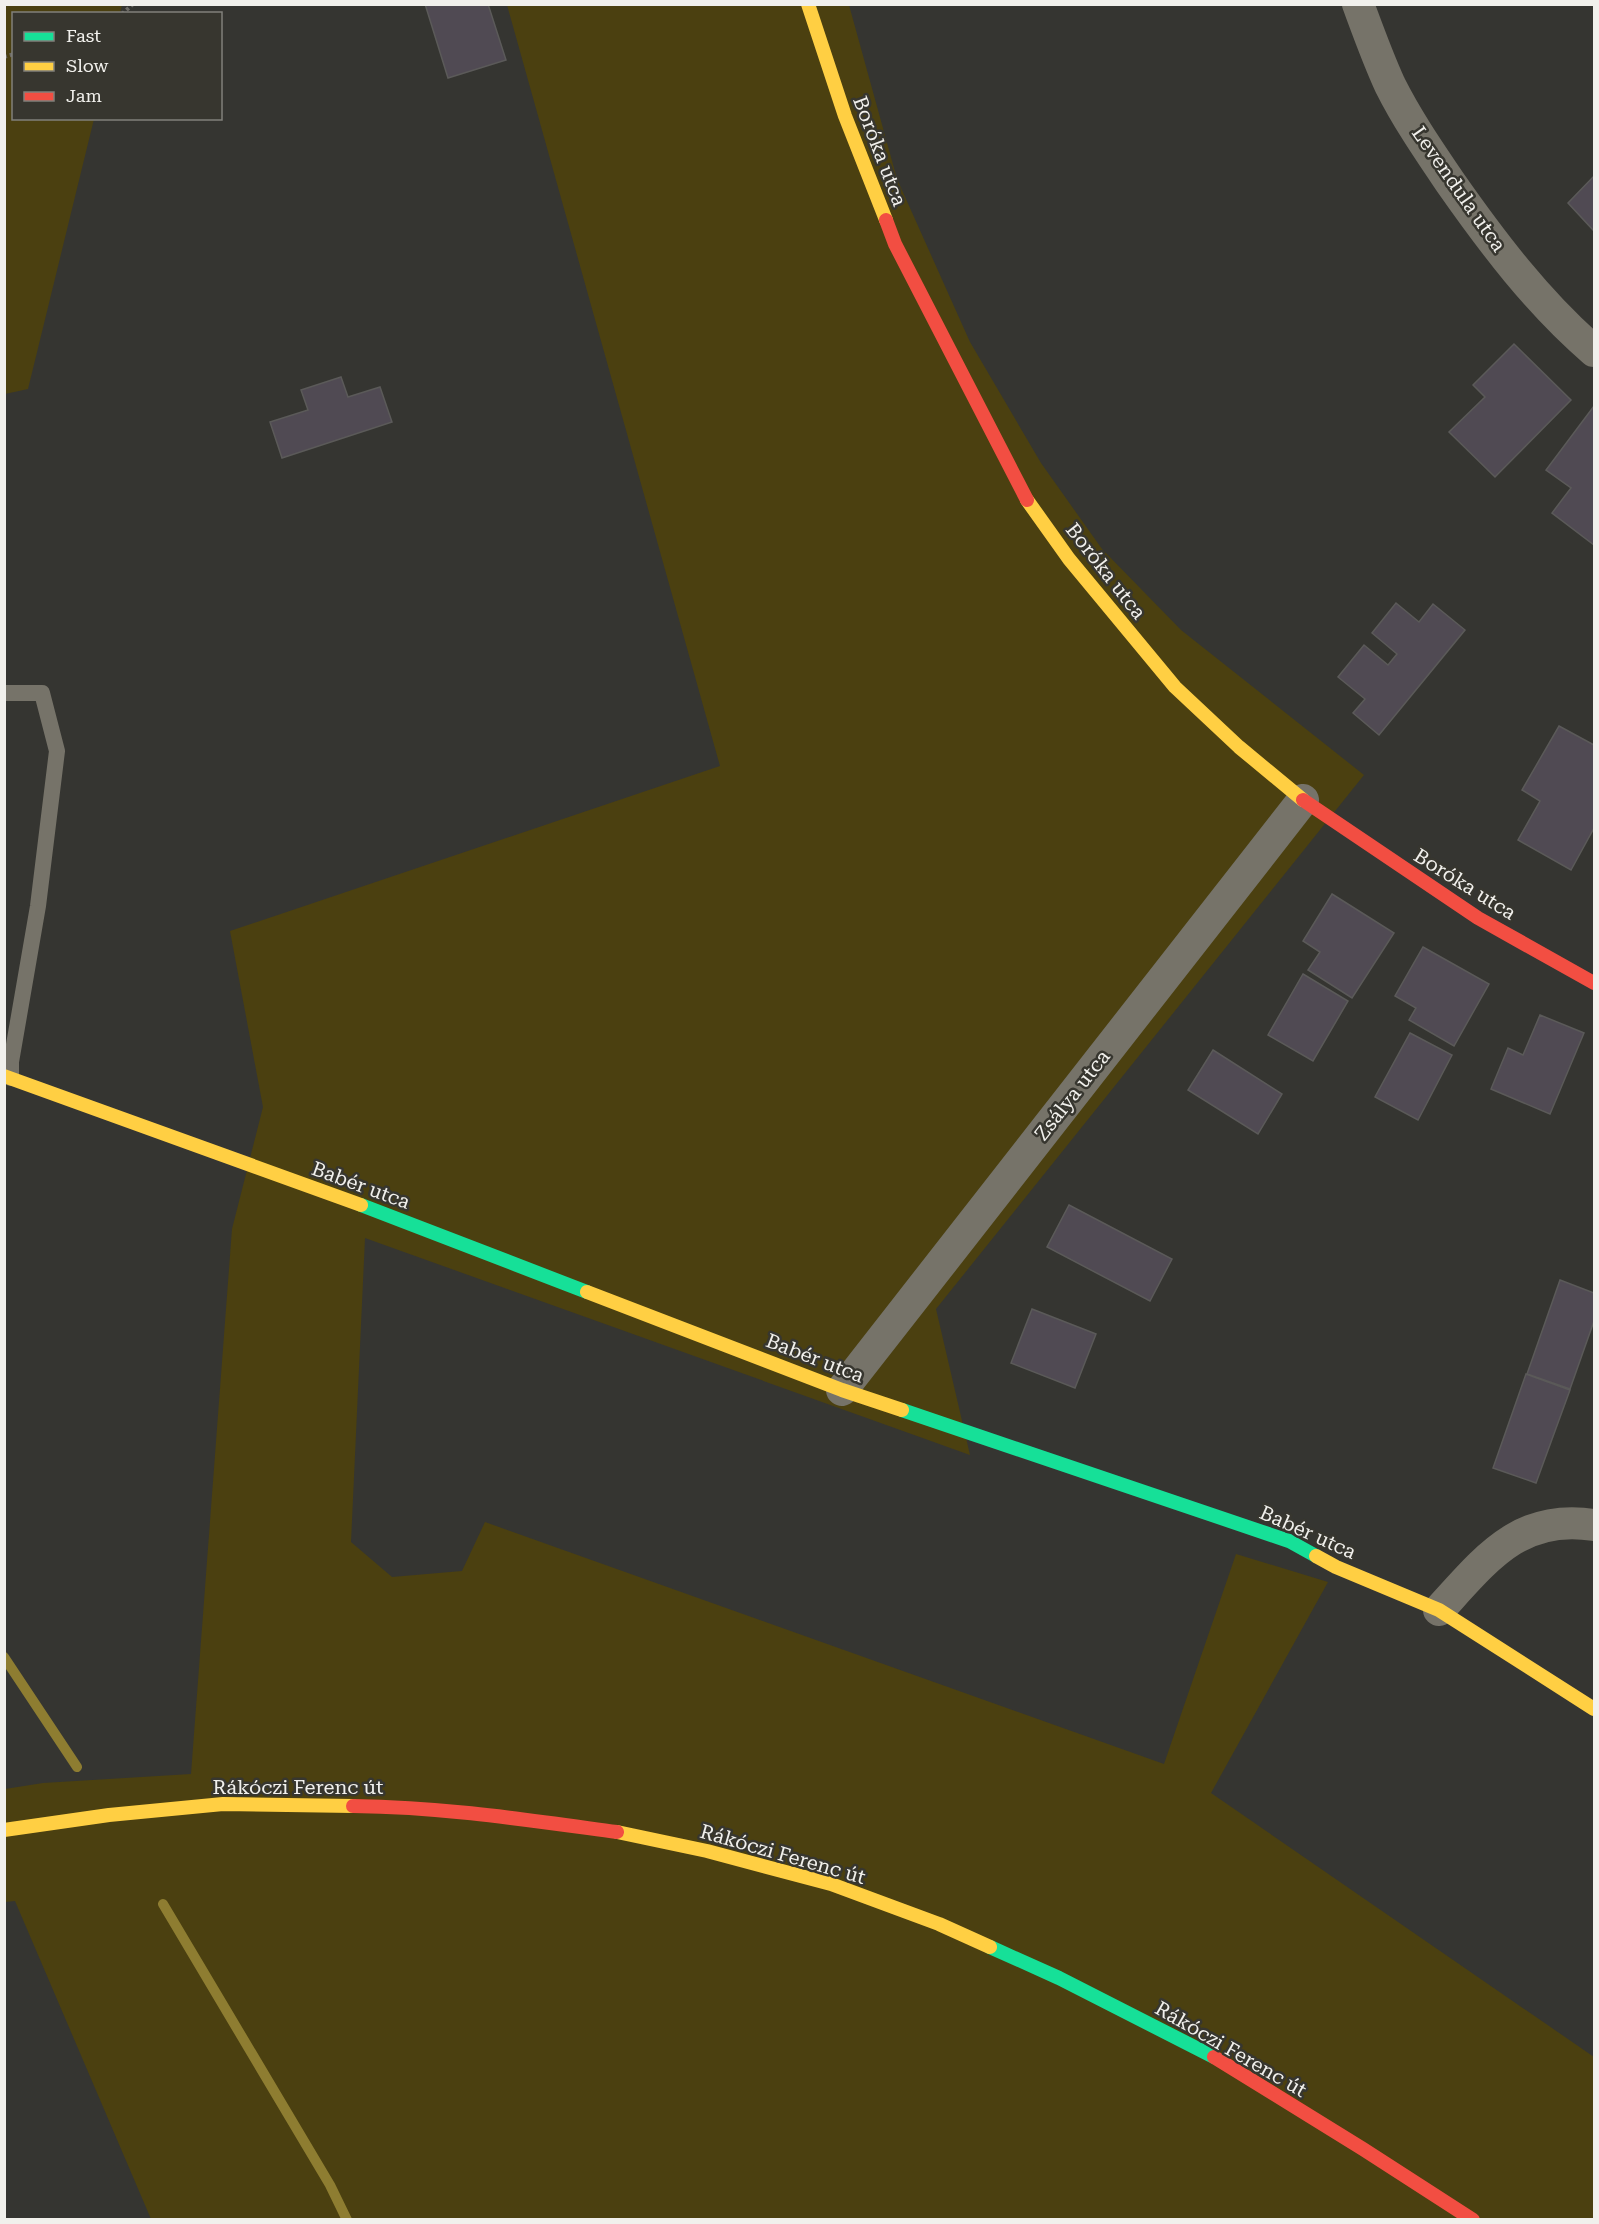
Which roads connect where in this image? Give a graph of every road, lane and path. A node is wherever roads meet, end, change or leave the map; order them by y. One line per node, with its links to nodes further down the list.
1 (808, 4): 5 (street, Boróka utca)
2 (1358, 4): 3 (street, Levendula utca)
3 (1594, 351)
4 (4, 693): 7 (lane)
5 (1303, 800): 6 (street, Boróka utca); 8 (street, Zsálya utca)
6 (1594, 982)
7 (8, 1077): 8 (street, Babér utca)
8 (842, 1390): 10 (street, Babér utca)
9 (1594, 1525): 10 (street)
10 (1439, 1610): 11 (street, Babér utca)
11 (1594, 1709)
12 (4, 1830): 13 (street, Rákóczi Ferenc út)
13 (1473, 2220)

